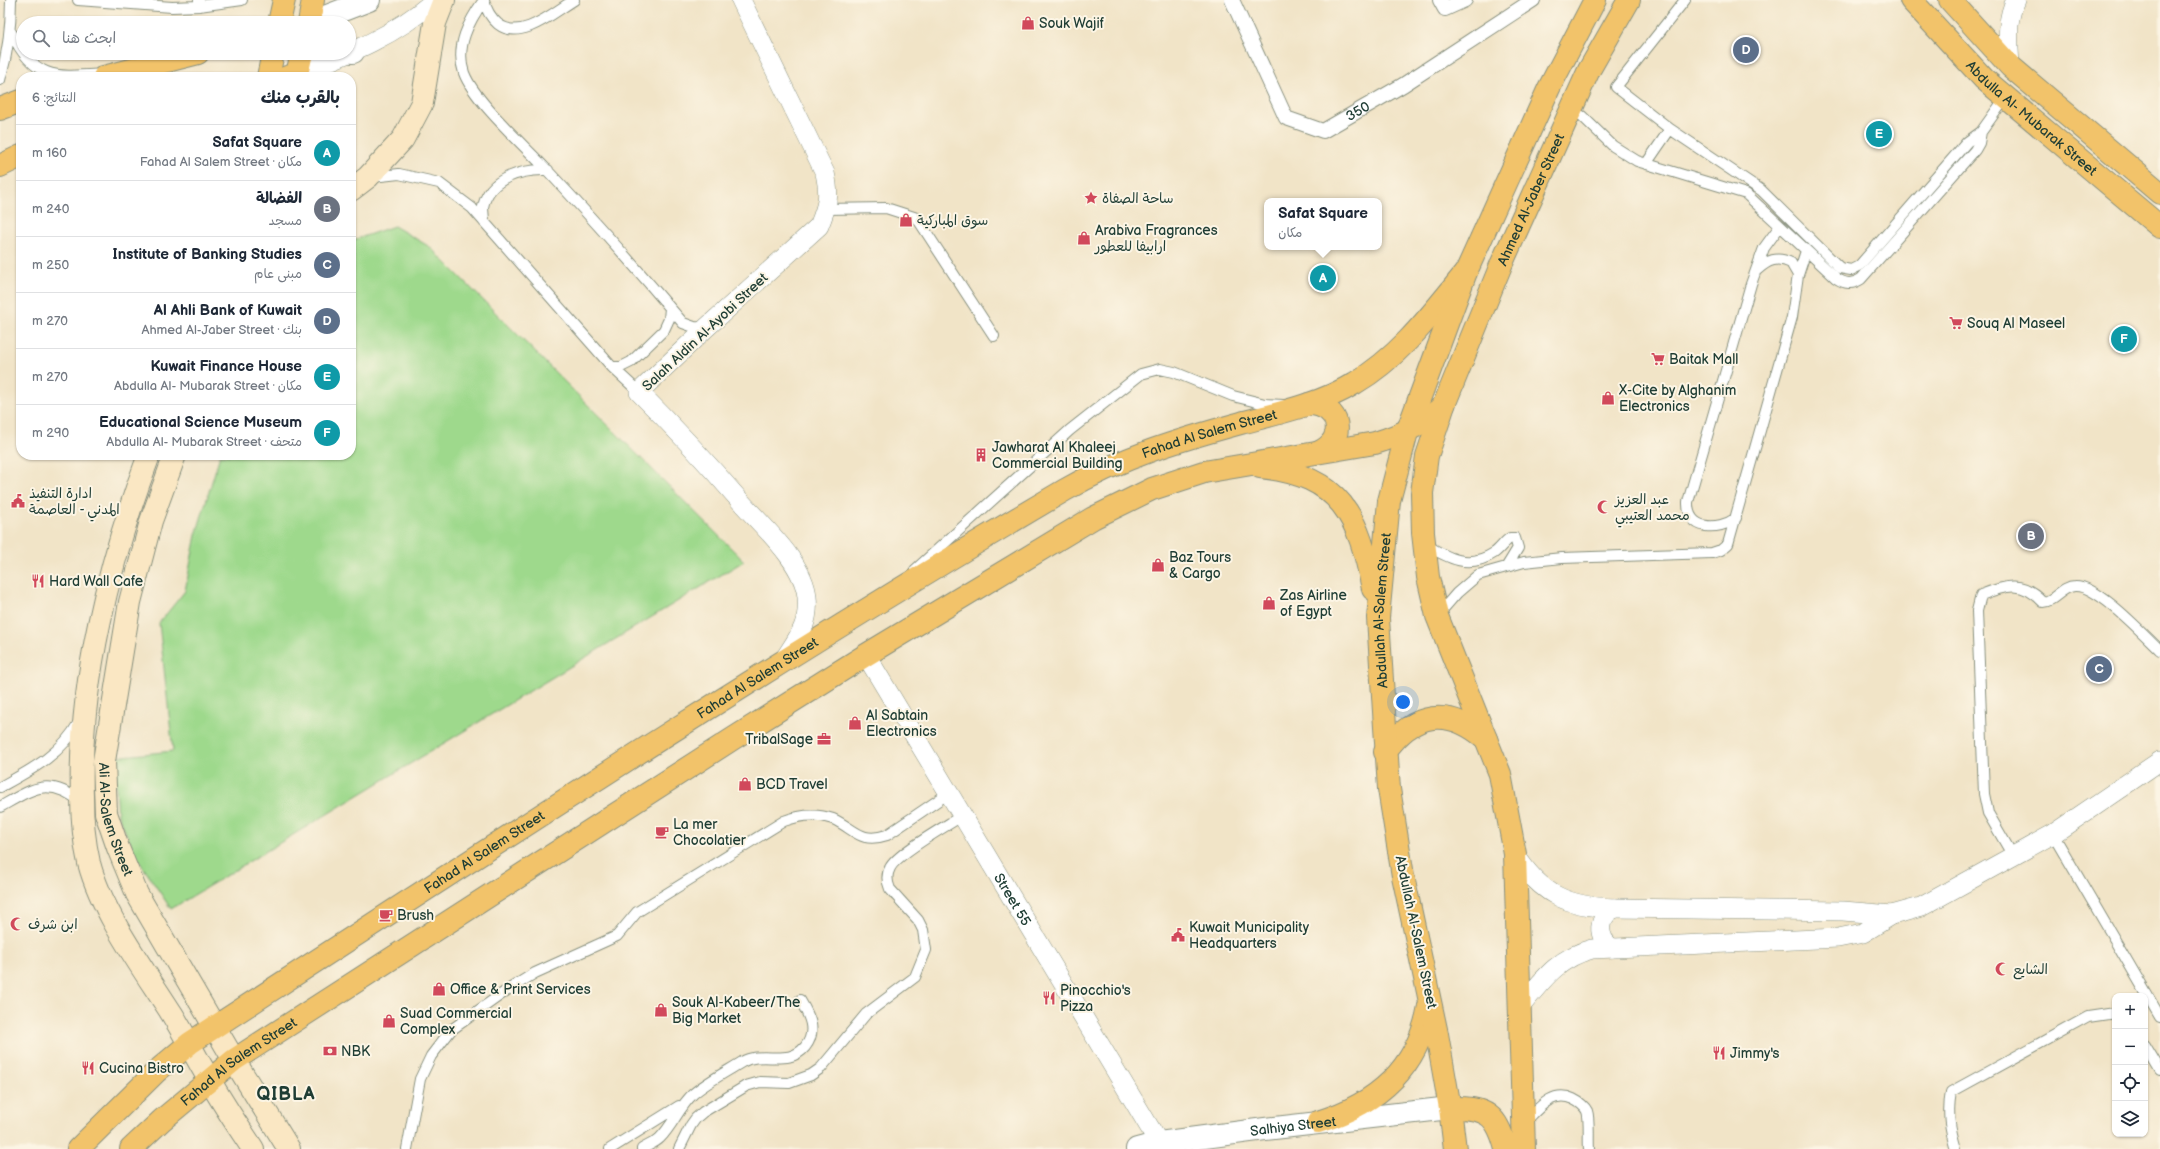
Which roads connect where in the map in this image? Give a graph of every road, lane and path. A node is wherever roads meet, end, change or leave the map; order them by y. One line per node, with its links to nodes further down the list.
1 (11, 0): 24 (lane)
2 (78, 0): 21 (lane)
3 (242, 0): 21 (lane)
4 (284, 0): 22 (main road)
5 (369, 0): 23 (street)
6 (435, 0): 26 (street)
7 (444, 0): 47 (main road)
8 (484, 0): 9 (lane); 46 (lane)
9 (574, 0)
10 (741, 0): 52 (street, Salah Aldin Al-Ayobi Street)
11 (1232, 0): 14 (street, 350)
12 (1440, 0): 13 (street)
13 (1465, 0)
14 (1533, 0)
15 (1595, 0): 60 (main road, Ahmed Al-Jaber Street)
16 (1629, 0): 42 (main road, Ahmed Al-Jaber Street)
17 (1685, 0): 43 (lane)
18 (1911, 0): 39 (main road, Abdulla Al- Mubarak Street)
19 (1950, 0): 32 (main road, Abdulla Al- Mubarak Street)
20 (2016, 0): 32 (street)
21 (200, 3)
22 (281, 16)
23 (318, 16)
24 (11, 32): 25 (lane); 38 (lane)
25 (16, 42)
26 (356, 49)
27 (29, 60): 33 (lane)
28 (170, 60): 34 (main road)
29 (272, 60): 35 (main road)
30 (299, 60): 36 (main road)
31 (332, 60): 37 (street)
32 (2010, 66): 50 (main road, Abdulla Al- Mubarak Street)
33 (42, 72)
34 (122, 72)
35 (269, 72)
36 (295, 72)
37 (303, 72)
38 (0, 80)
39 (2006, 97): 44 (lane); 55 (main road, Abdulla Al- Mubarak Street)
40 (16, 103): 41 (main road)
41 (0, 109)
42 (1570, 111): 45 (lane); 68 (main road, Ahmed Al-Jaber Street)
43 (1670, 129): 45 (lane); 49 (lane)
44 (1982, 132): 57 (lane); 58 (lane)
45 (1646, 164): 51 (lane)
46 (548, 170): 53 (lane); 62 (lane)
47 (368, 177): 48 (main road); 53 (lane)
48 (356, 186)
49 (1754, 186): 51 (lane); 58 (lane)
50 (2160, 193)
51 (1746, 194): 54 (lane)
52 (826, 209): 63 (street, Salah Aldin Al-Ayobi Street); 64 (lane)
53 (484, 222): 65 (lane)
54 (1780, 226): 56 (lane); 59 (lane)
55 (2160, 227)
56 (1797, 244): 57 (lane); 58 (lane)
57 (1806, 251): 61 (lane)
58 (1835, 263)
59 (1757, 270): 61 (lane); 74 (lane)
60 (1466, 272): 67 (main road, Fahad Al Salem Street); 69 (main road, Abdullah Al-Salem Street)
61 (1798, 276): 74 (lane)
62 (670, 308): 63 (lane); 65 (lane)
63 (706, 328): 66 (street, Salah Aldin Al-Ayobi Street)
64 (994, 336)
65 (612, 368): 66 (lane)
66 (639, 392): 82 (street, Salah Aldin Al-Ayobi Street)
67 (1304, 405): 70 (main road); 77 (main road, Fahad Al Salem Street); 77 (lane)
68 (1444, 405): 69 (main road, Fahad Al Salem Street); 75 (main road)
69 (1407, 432): 70 (main road, Fahad Al Salem Street); 79 (main road, Abdullah Al-Salem Street)
70 (1319, 452): 73 (main road, Fahad Al Salem Street)
71 (147, 460): 83 (main road, Ali Al-Salem Street)
72 (173, 460): 103 (main road, Ali Al-Salem Street)
73 (1235, 465): 79 (main road); 81 (main road, Fahad Al Salem Street)
74 (1736, 518): 76 (lane)
75 (1424, 544): 76 (lane); 78 (main road)
76 (1507, 566): 78 (lane)
77 (877, 605): 82 (main road, Fahad Al Salem Street)
78 (1437, 616): 84 (main road)
79 (1378, 618): 85 (main road, Abdullah Al-Salem Street)
80 (2160, 650): 94 (lane)
81 (866, 655): 88 (street, Street 55); 106 (main road, Fahad Al Salem Street)
82 (782, 663): 103 (main road, Fahad Al Salem Street)
83 (85, 709): 87 (lane); 89 (main road, Ali Al-Salem Street)
84 (1486, 739): 85 (main road); 93 (main road)
85 (1385, 752): 98 (main road, Abdullah Al-Salem Street)
86 (2160, 760): 92 (street)
87 (0, 787)
88 (949, 793): 91 (street, Street 55); 118 (lane)
89 (82, 803): 90 (lane); 104 (main road, Ali Al-Salem Street)
90 (0, 806)
91 (963, 815): 113 (street, Street 55); 121 (lane)
92 (2053, 834): 94 (street); 102 (lane)
93 (1515, 854): 95 (street); 100 (main road)
94 (2013, 856): 96 (street)
95 (1615, 908): 96 (street); 97 (street)
96 (1892, 915): 97 (street)
97 (1612, 948): 100 (street)
98 (1430, 997): 110 (main road, Abdullah Al-Salem Street); 111 (main road)
99 (800, 1000): 109 (lane)
100 (1520, 1007): 112 (main road)
101 (2112, 1013): 127 (lane)
102 (2160, 1017)
103 (215, 1026): 104 (main road, Fahad Al Salem Street); 106 (main road, Ali Al-Salem Street)
104 (190, 1043): 108 (main road, Ali Al-Salem Street); 114 (main road, Fahad Al Salem Street)
105 (2148, 1050): 107 (lane)
106 (234, 1060): 108 (main road, Fahad Al Salem Street); 117 (main road, Ali Al-Salem Street)
107 (2160, 1070)
108 (209, 1080): 115 (main road, Fahad Al Salem Street); 116 (main road, Ali Al-Salem Street)
109 (686, 1102): 119 (lane); 120 (lane)
110 (1450, 1108): 111 (street, Salhiya Street); 123 (main road, Abdullah Al-Salem Street); 124 (main road)
111 (1318, 1122): 113 (street, Salhiya Street)
112 (1523, 1125): 125 (main road); 126 (lane)
113 (1159, 1146): 122 (street, Salhiya Street)
114 (78, 1149)
115 (132, 1149)
116 (253, 1149)
117 (289, 1149)
118 (407, 1149)
119 (610, 1149)
120 (642, 1149)
121 (679, 1149)
122 (1137, 1149)
123 (1455, 1149)
124 (1506, 1149)
125 (1524, 1149)
126 (1589, 1149)
127 (1956, 1149)

